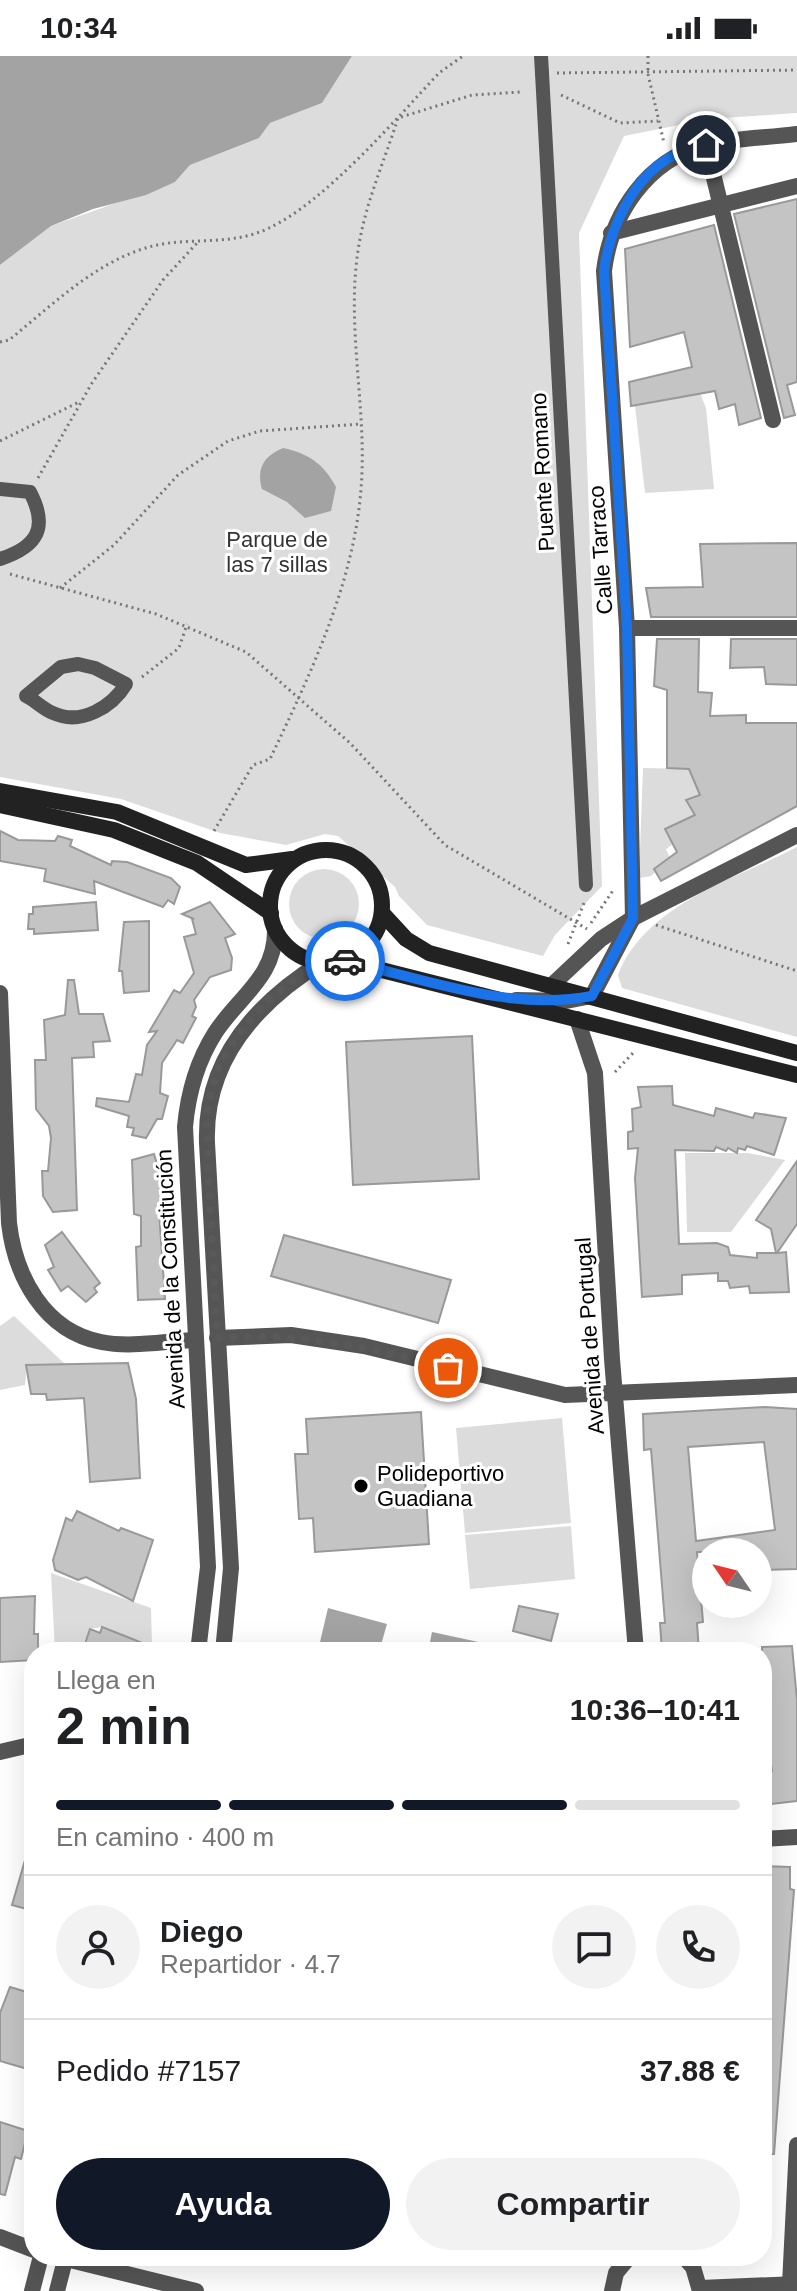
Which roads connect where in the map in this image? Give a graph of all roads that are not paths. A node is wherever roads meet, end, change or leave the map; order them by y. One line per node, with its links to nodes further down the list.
1 (541, 56): 17 (street, Puente Romano, bridge)
2 (797, 134): 3 (street)
3 (706, 145): 5 (street); 6 (street, Calle Tarraco)
4 (797, 186): 5 (street)
5 (721, 206): 6 (street); 7 (street)
6 (611, 233): 10 (street, Calle Tarraco)
7 (773, 420)
8 (0, 489): 9 (street)
9 (0, 559)
10 (627, 628): 11 (street); 19 (street, Calle Tarraco)
11 (797, 628)
12 (126, 684): 12 (street)
13 (0, 791): 16 (main road)
14 (0, 805): 20 (main road)
15 (797, 835): 19 (street)
16 (298, 857): 18 (main road); 20 (main road)
17 (586, 885)
18 (382, 913): 21 (main road); 23 (main road)
19 (633, 918): 23 (street); 25 (street)
20 (273, 921): 22 (main road); 32 (street, Avenida de la Constitución)
21 (342, 960): 22 (main road); 26 (main road)
22 (322, 962): 31 (street, Avenida de la Constitución)
23 (552, 985): 25 (main road)
24 (0, 993): 28 (street)
25 (592, 996): 26 (street); 29 (main road)
26 (510, 1000): 27 (main road)
27 (577, 1019): 30 (main road); 34 (street, Avenida de Portugal)
28 (1, 1045): 32 (street)
29 (797, 1053)
30 (797, 1075)
31 (217, 1338): 34 (street); 36 (street, Avenida de la Constitución)
32 (195, 1340): 35 (street, Avenida de la Constitución)
33 (797, 1385): 34 (street)
34 (614, 1394): 37 (street, Avenida de Portugal)
35 (199, 1642)
36 (224, 1642)
37 (635, 1642)
38 (24, 1746): 39 (street)
39 (0, 1752)
40 (797, 1837): 41 (street)
41 (772, 1838)
42 (797, 2145): 50 (street)
43 (0, 2237): 44 (street)
44 (24, 2246)
45 (38, 2266): 52 (street)
46 (61, 2266): 53 (street)
47 (97, 2266): 54 (street)
48 (622, 2266): 55 (street)
49 (692, 2266): 51 (street)
50 (793, 2284): 51 (street)
51 (700, 2289)
52 (32, 2291)
53 (57, 2291)
54 (196, 2291)
55 (612, 2291)

